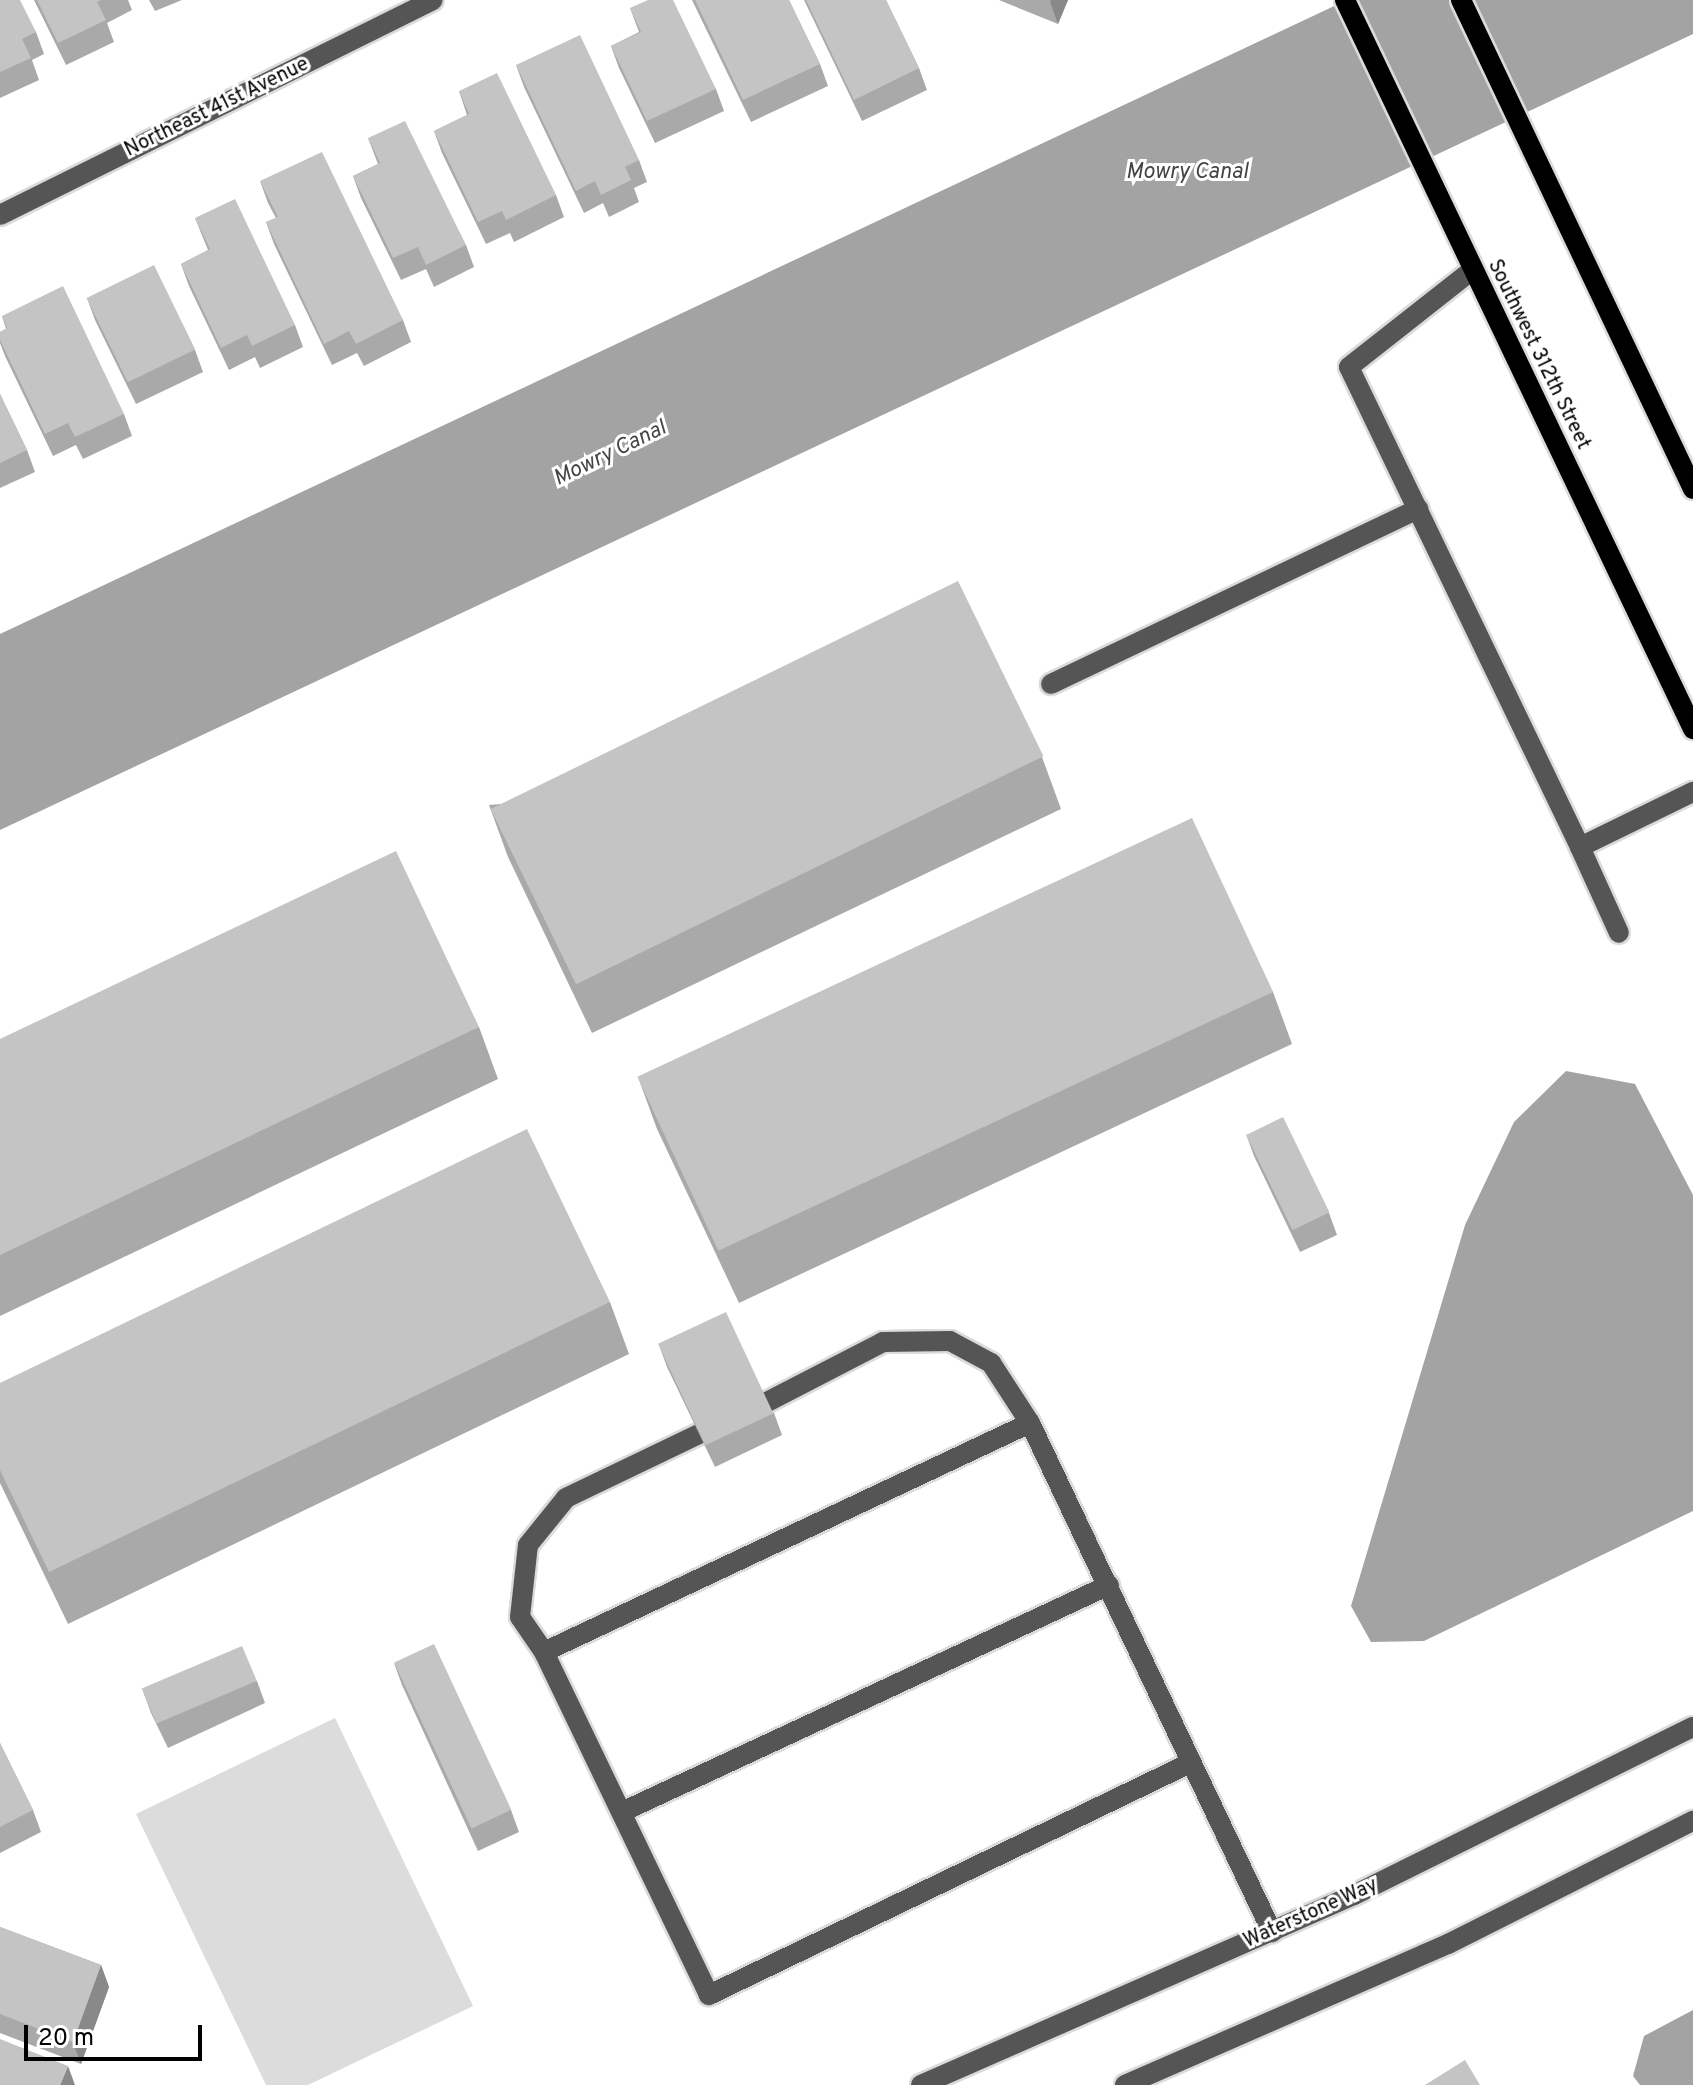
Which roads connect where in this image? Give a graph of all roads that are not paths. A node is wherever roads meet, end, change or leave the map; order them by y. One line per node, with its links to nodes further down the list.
1 (433, 0): 4 (street, Northeast 41st Avenue)
2 (1345, 0): 5 (main road, Southwest 312th Street)
3 (1461, 0): 6 (main road)
4 (0, 215)
5 (1471, 271): 7 (street); 9 (main road, Southwest 312th Street)
6 (1693, 489)
7 (1418, 509): 8 (street); 11 (street)
8 (1051, 684)
9 (1693, 729)
10 (1693, 792): 11 (street)
11 (1580, 847): 12 (street)
12 (1619, 933)
13 (767, 1402): 14 (street)
14 (1030, 1423): 16 (street); 17 (street)
15 (699, 1434): 17 (street)
16 (1109, 1585): 19 (street); 20 (street)
17 (544, 1652): 20 (street)
18 (1693, 1727): 22 (street, Waterstone Way)
19 (1188, 1764): 20 (street); 22 (street)
20 (624, 1811)
21 (1693, 1821): 24 (street)
22 (1272, 1932): 23 (street, Waterstone Way)
23 (921, 2085)
24 (1125, 2085)

